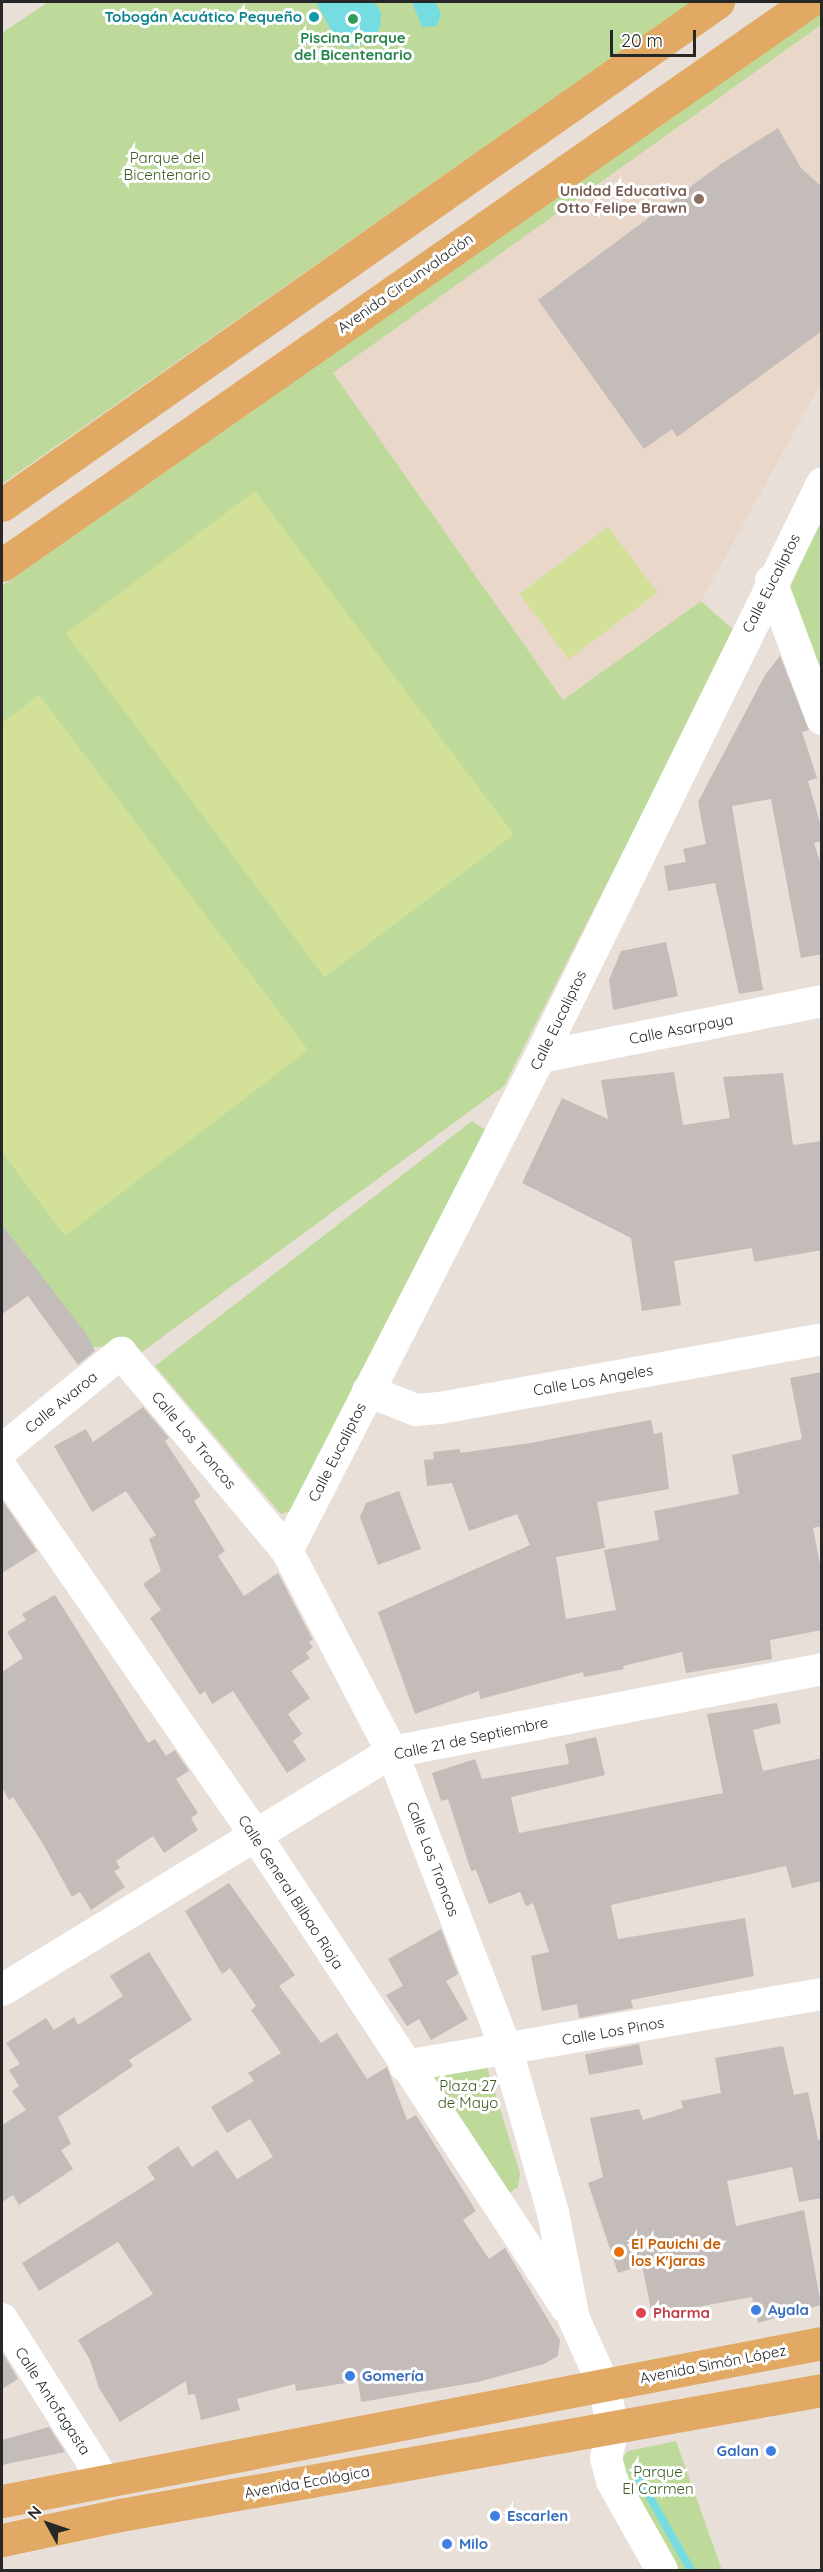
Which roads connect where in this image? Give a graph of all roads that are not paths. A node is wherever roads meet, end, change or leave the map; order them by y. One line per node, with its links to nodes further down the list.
1 (718, 2): 4 (main road)
2 (808, 2): 5 (main road, Avenida Circunvalación)
3 (822, 484): 6 (street, Calle Eucaliptos)
4 (2, 505)
5 (2, 565)
6 (771, 582): 7 (street); 9 (street, Calle Eucaliptos)
7 (822, 719)
8 (822, 1001): 9 (street, Calle Asarpaya)
9 (540, 1057): 12 (street, Calle Eucaliptos)
10 (822, 1338): 12 (street, Calle Los Angeles)
11 (121, 1353): 13 (street, Calle Avaroa); 15 (street, Calle Los Troncos)
12 (368, 1391): 15 (street, Calle Eucaliptos)
13 (2, 1450)
14 (2, 1469): 18 (street, Calle General Bilbao Rioja)
15 (287, 1551): 17 (street, Calle Los Troncos)
16 (822, 1669): 17 (street, Calle 21 de Septiembre)
17 (392, 1752): 18 (street, Calle 21 de Septiembre); 21 (street, Calle Los Troncos)
18 (256, 1836): 19 (street, Calle 21 de Septiembre); 22 (street, Calle General Bilbao Rioja)
19 (2, 1990)
20 (822, 1994): 21 (street, Calle Los Pinos)
21 (507, 2051): 22 (street, Calle Los Pinos); 24 (street, Calle Los Troncos)
22 (405, 2066): 24 (street, Calle General Bilbao Rioja)
23 (2, 2319): 29 (street, Calle Antofagasta)
24 (574, 2319): 26 (street, Calle Los Troncos)
25 (822, 2343): 26 (main road, Avenida Simón López)
26 (604, 2386): 28 (street, Calle Los Troncos); 29 (main road)
27 (822, 2390): 28 (main road)
28 (613, 2428): 31 (main road, Avenida Ecológica); 32 (street)
29 (105, 2482): 30 (main road)
30 (2, 2501)
31 (2, 2540)
32 (662, 2571)

